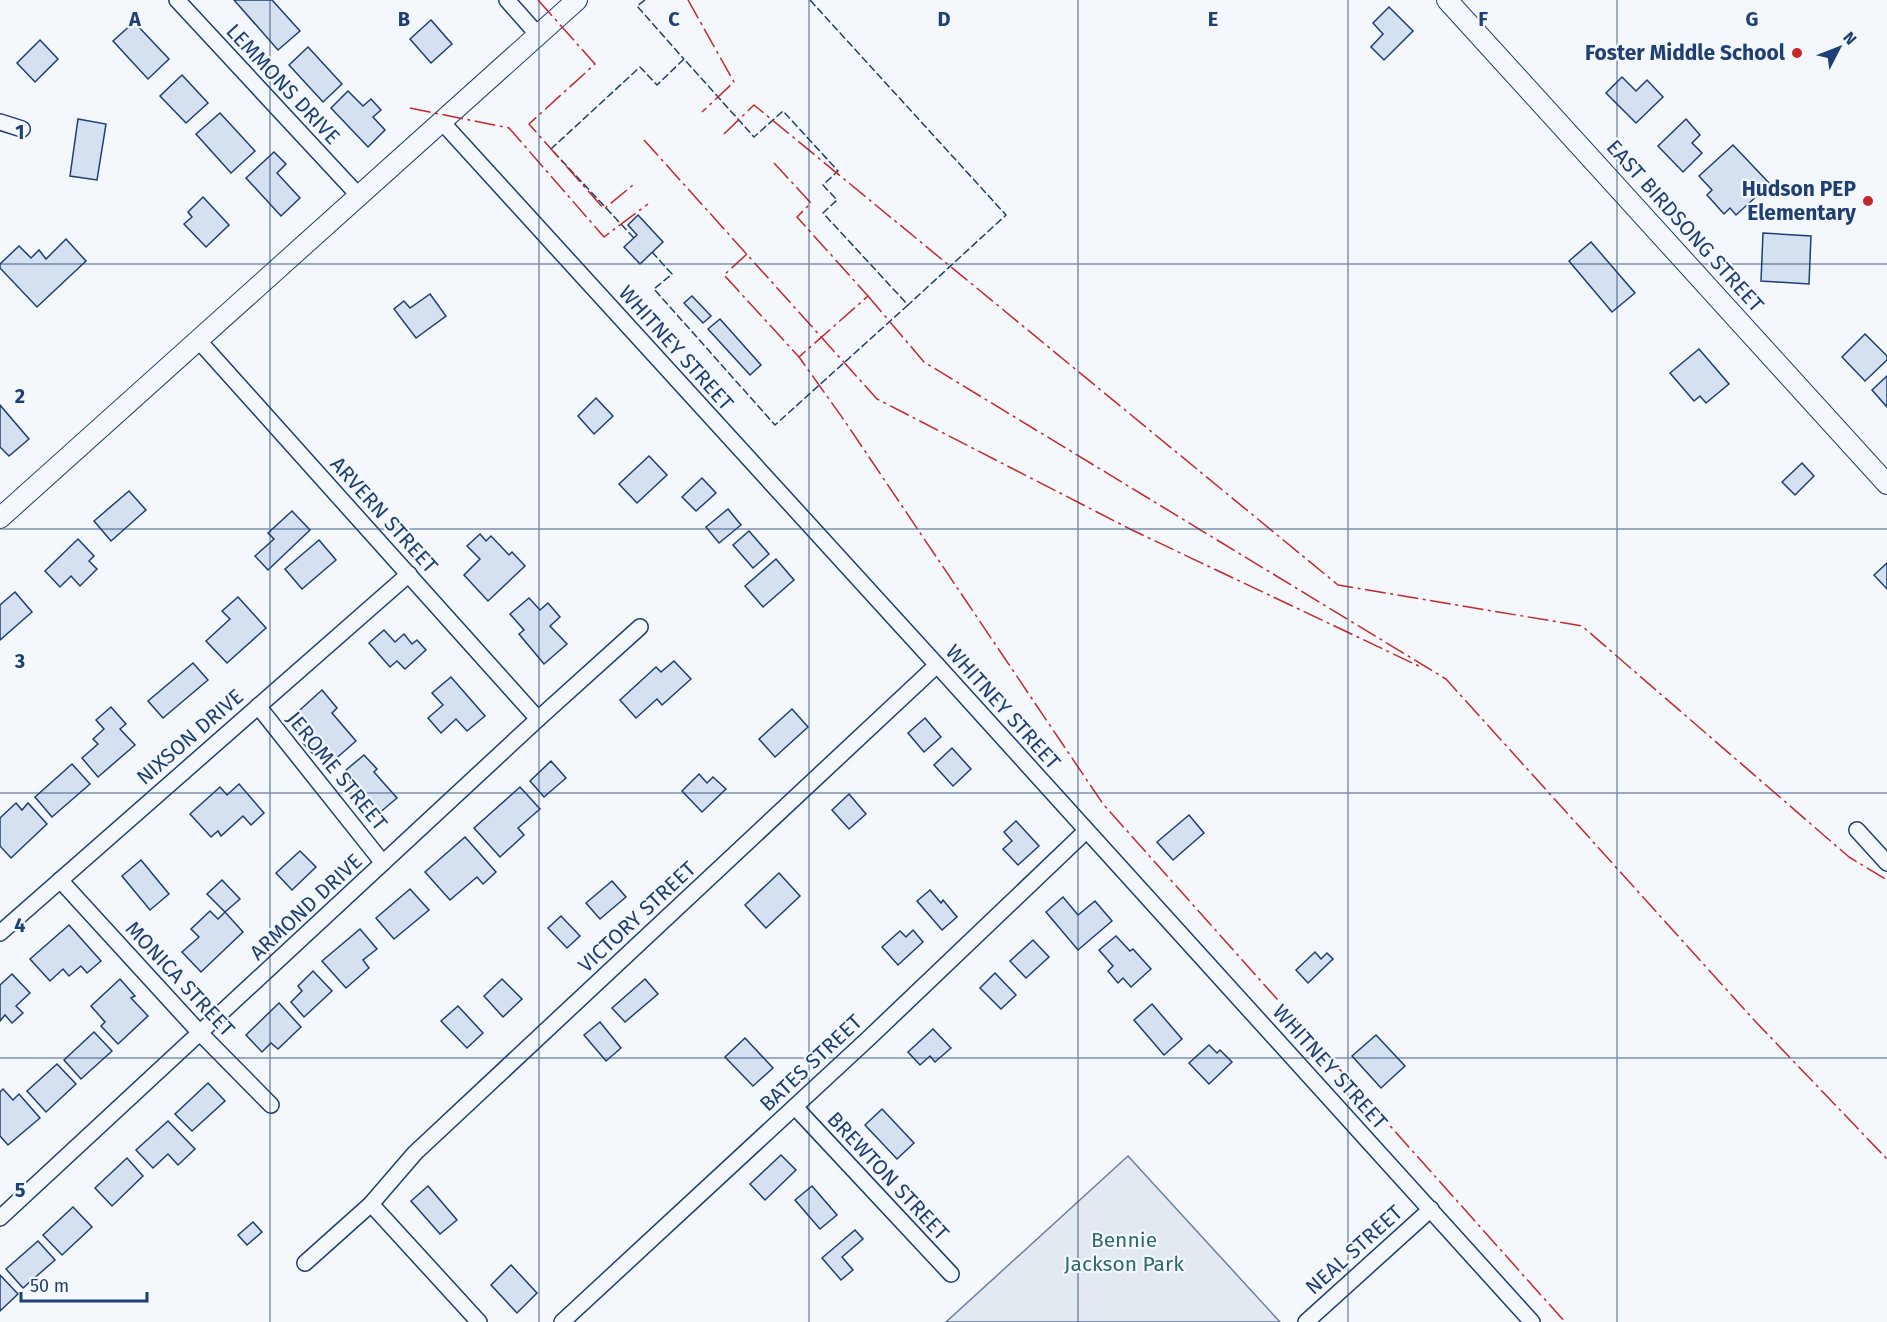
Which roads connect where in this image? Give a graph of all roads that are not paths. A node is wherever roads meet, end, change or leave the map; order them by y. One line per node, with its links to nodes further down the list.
1 (177, 0): 9 (street, LEMMONS DRIVE)
2 (507, 0): 5 (street)
3 (577, 0): 5 (street)
4 (1447, 0): 11 (street, EAST BIRDSONG STREET)
5 (538, 35): 7 (street)
6 (0, 122): 8 (street)
7 (442, 122): 9 (street); 15 (street, WHITNEY STREET)
8 (22, 129)
9 (359, 196): 10 (street)
10 (199, 341): 12 (street); 13 (street, ARVERN STREET)
11 (1887, 484)
12 (2, 514)
13 (409, 574): 16 (street, NIXSON DRIVE); 17 (street, ARVERN STREET)
14 (640, 627): 17 (street, ARMOND DRIVE)
15 (937, 665): 19 (street, WHITNEY STREET); 27 (street, VICTORY STREET)
16 (258, 706): 20 (street, JEROME STREET); 22 (street, NIXSON DRIVE)
17 (538, 719): 20 (street, ARMOND DRIVE)
18 (1857, 830): 21 (street)
19 (1086, 831): 26 (street, BATES STREET); 28 (street, WHITNEY STREET)
20 (383, 863): 24 (street, ARMOND DRIVE)
21 (1887, 863)
22 (60, 880): 23 (street, NIXSON DRIVE); 24 (street, MONICA STREET)
23 (0, 933)
24 (200, 1033): 25 (street, MONICA STREET); 29 (street, ARMOND DRIVE)
25 (271, 1105)
26 (795, 1107): 31 (street, BREWTON STREET); 33 (street, BATES STREET)
27 (371, 1204): 30 (street, VICTORY STREET); 32 (street)
28 (1431, 1209): 34 (street, NEAL STREET); 35 (street, WHITNEY STREET)
29 (0, 1218)
30 (305, 1263)
31 (951, 1274)
32 (479, 1322)
33 (562, 1322)
34 (1306, 1322)
35 (1532, 1322)

